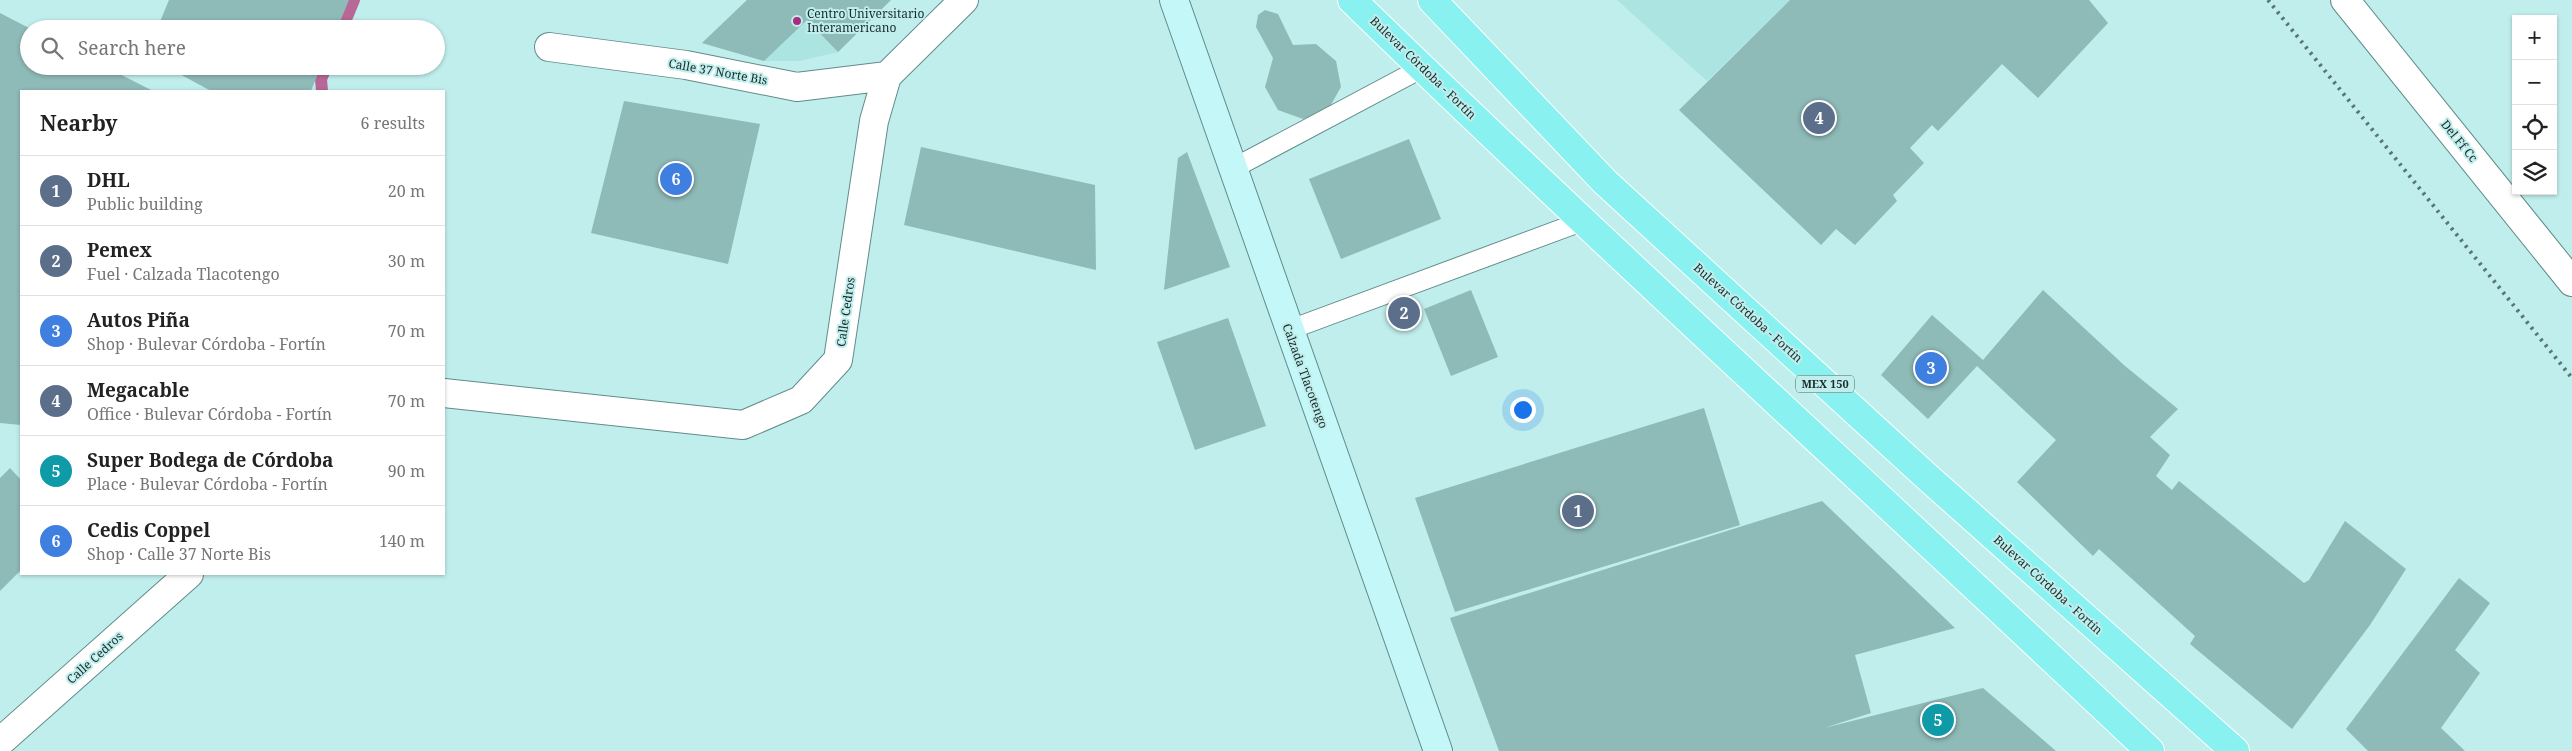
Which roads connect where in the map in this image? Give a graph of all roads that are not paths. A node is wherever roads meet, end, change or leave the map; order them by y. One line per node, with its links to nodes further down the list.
1 (964, 0): 8 (street, Calle Cedros)
2 (1174, 0): 9 (street, Calzada Tlacotengo)
3 (1352, 0): 7 (main road, Bulevar Córdoba - Fortín)
4 (1432, 0): 16 (main road, Bulevar Córdoba - Fortín / MEX 150)
5 (2345, 0): 11 (street, Del Ff Cc)
6 (549, 46): 8 (street, Calle 37 Norte Bis)
7 (1422, 68): 9 (lane); 10 (main road, Bulevar Córdoba - Fortín)
8 (887, 76): 13 (street, Calle Cedros)
9 (1232, 170): 12 (street, Calzada Tlacotengo)
10 (1583, 221): 12 (lane); 18 (main road, Bulevar Córdoba - Fortín)
11 (2572, 282)
12 (1289, 330): 17 (street, Calzada Tlacotengo)
13 (445, 393)
14 (188, 575): 15 (street, Calle Cedros)
15 (0, 742)
16 (2222, 747)
17 (1438, 751)
18 (2150, 751)

